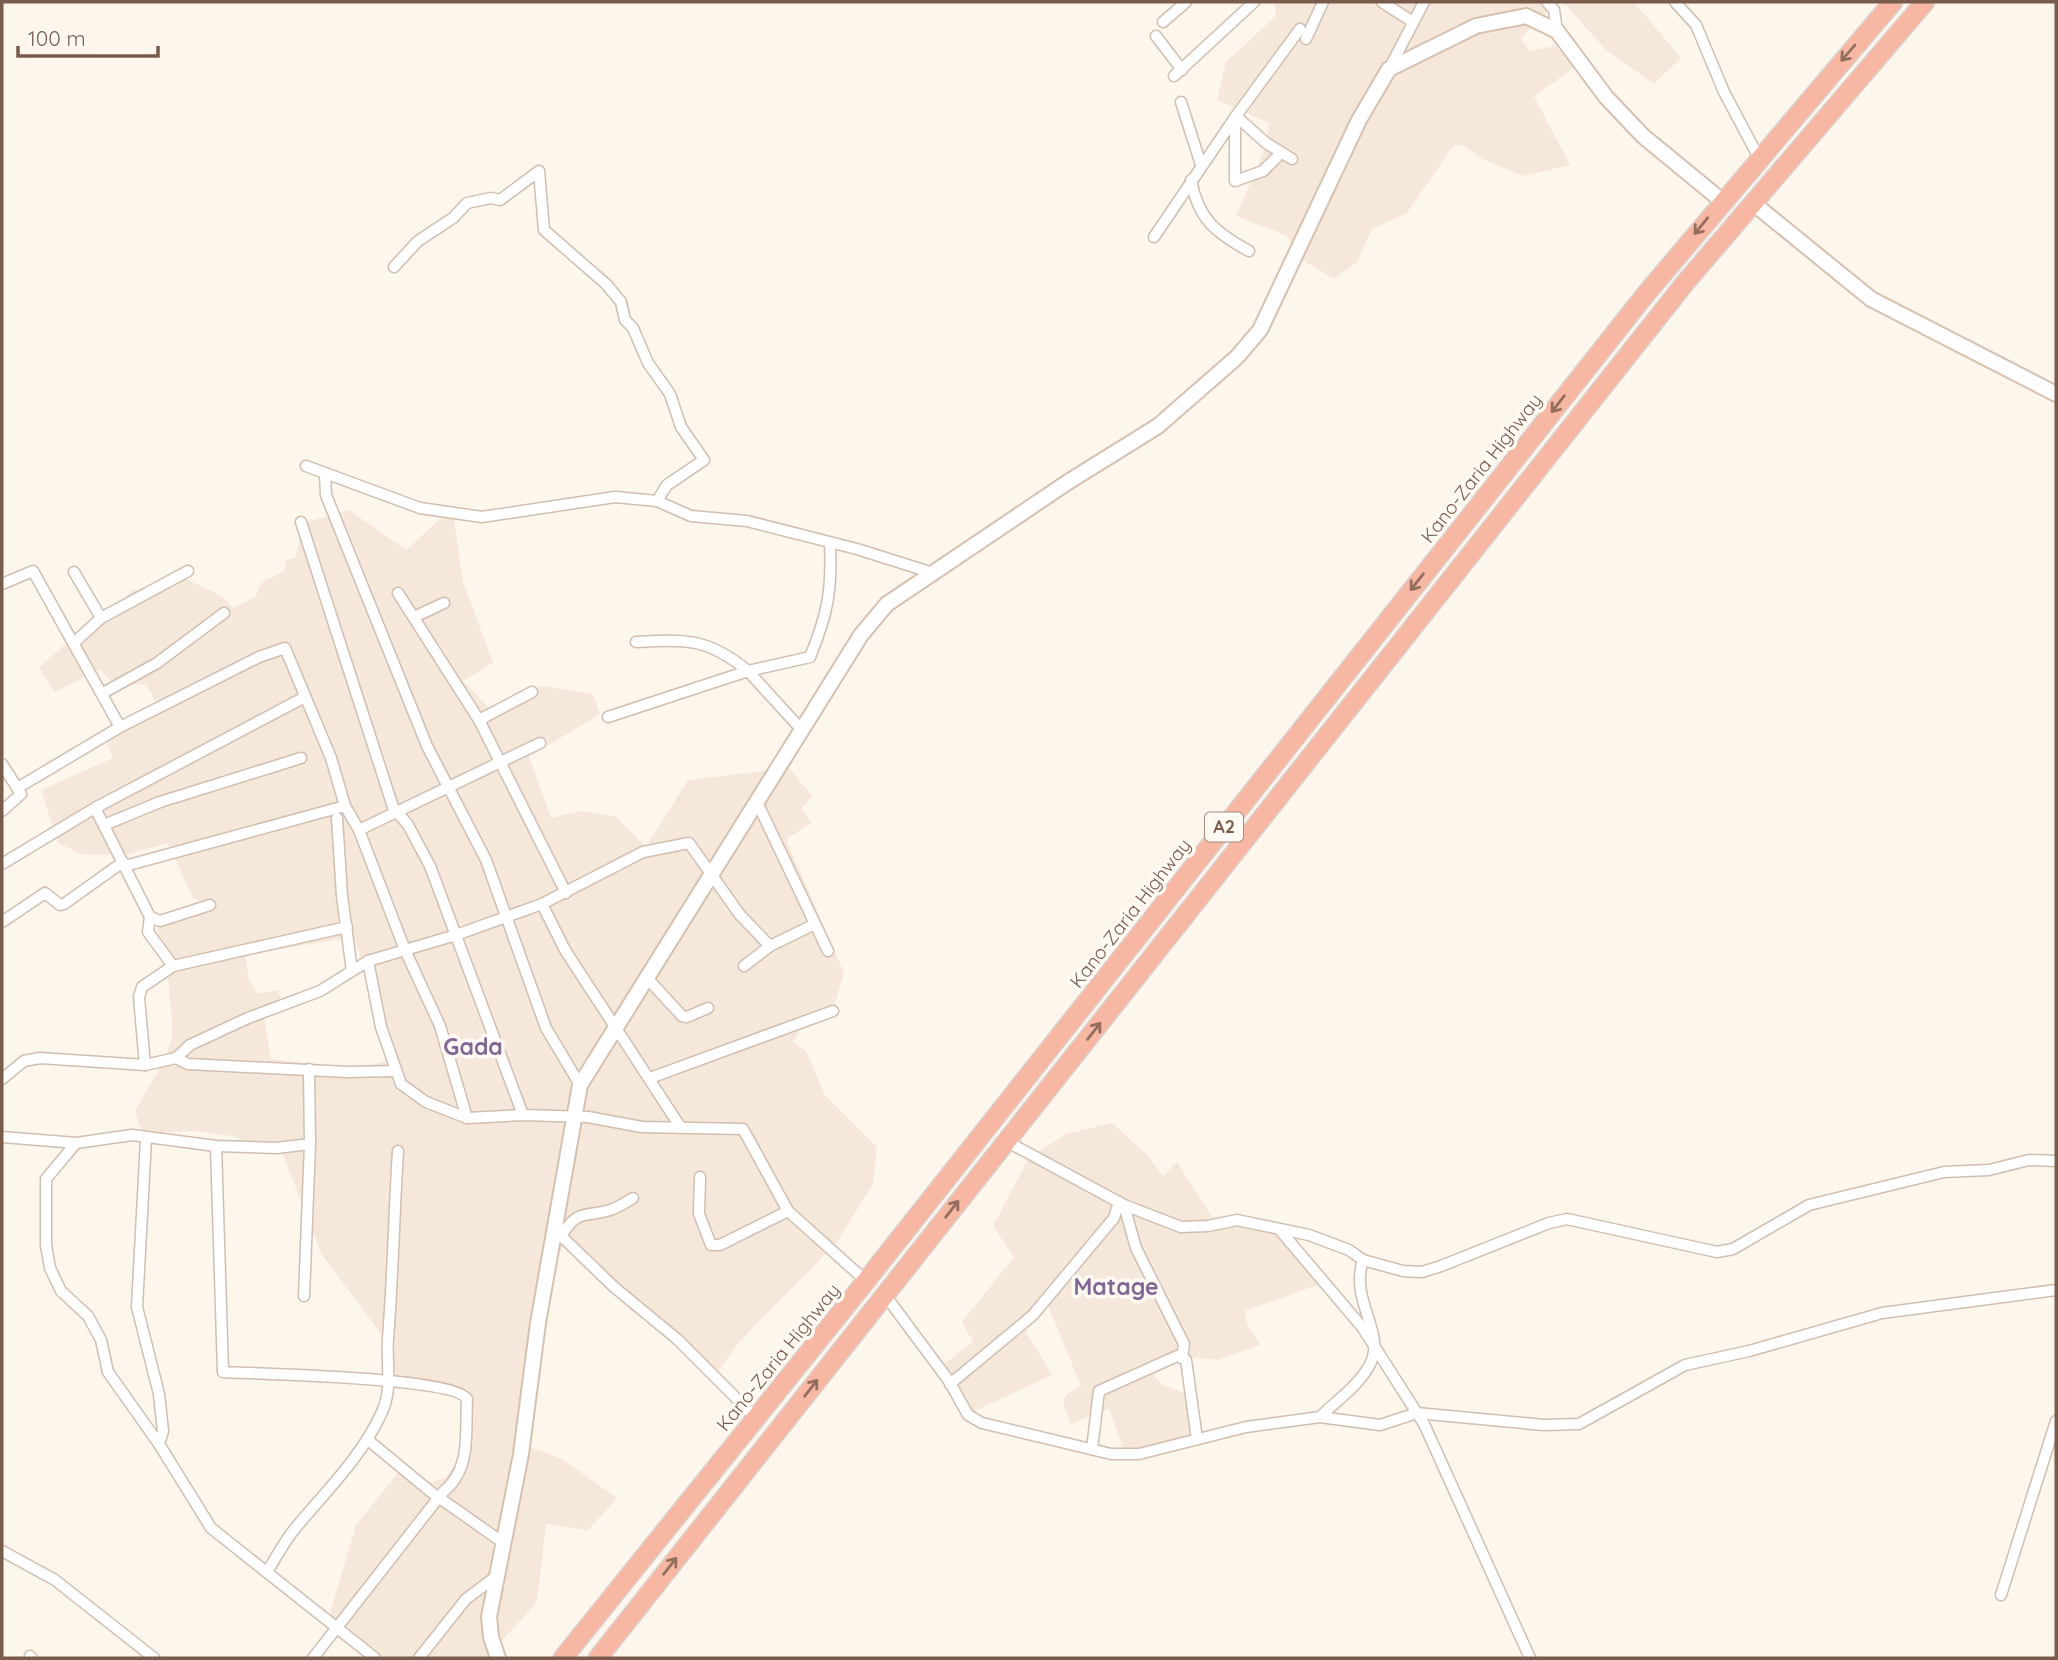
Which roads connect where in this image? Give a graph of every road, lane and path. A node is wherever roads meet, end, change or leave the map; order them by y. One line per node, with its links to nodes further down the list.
1 (1185, 2): 10 (street)
2 (1254, 2): 14 (street)
3 (1323, 2): 15 (street)
4 (1382, 2): 11 (street)
5 (1424, 2): 11 (street)
6 (1547, 2): 13 (street)
7 (1675, 2): 20 (street)
8 (1925, 2): 25 (highway, A2)
9 (1883, 5): 20 (highway, Kano-Zaria Highway / A2, one-way to 20)
10 (1163, 22)
11 (1413, 22): 16 (street)
12 (1300, 29): 18 (street)
13 (1557, 31): 16 (street); 24 (street)
14 (1156, 36)
15 (1306, 39)
16 (1389, 69): 37 (street)
17 (1181, 102): 22 (street)
18 (1236, 116): 19 (street); 21 (street); 22 (street)
19 (1279, 156)
20 (1759, 158): 24 (highway, Kano-Zaria Highway / A2)
21 (1292, 159)
22 (1201, 165): 23 (street)
23 (1191, 180): 26 (street); 27 (street)
24 (1722, 201): 117 (highway, Kano-Zaria Highway / A2, one-way to 117)
25 (1753, 203): 29 (street); 104 (highway, A2, one-way to 25)
26 (1154, 237)
27 (1249, 251)
28 (394, 267): 32 (street)
29 (2056, 394)
30 (306, 466): 31 (street)
31 (325, 474): 32 (street); 59 (street)
32 (656, 501): 34 (street)
33 (301, 522): 64 (street)
34 (830, 543): 37 (street); 46 (street)
35 (188, 570): 43 (street)
36 (74, 572): 43 (street)
37 (933, 573): 53 (street)
38 (2, 584): 44 (street)
39 (398, 593): 42 (street)
40 (444, 603): 42 (street)
41 (224, 613): 48 (street)
42 (414, 617): 51 (street)
43 (101, 618): 44 (street)
44 (75, 642): 48 (street)
45 (636, 642): 46 (street)
46 (748, 671): 50 (street); 53 (street)
47 (532, 692): 51 (street)
48 (103, 693): 52 (street)
49 (305, 697): 52 (street); 61 (street); 62 (street)
50 (608, 717)
51 (479, 720): 56 (street)
52 (120, 727): 58 (street)
53 (800, 728): 60 (street)
54 (540, 743): 56 (street)
55 (301, 758): 66 (street)
56 (501, 762): 59 (street); 71 (street)
57 (2, 764): 58 (street)
58 (19, 787): 63 (street)
59 (448, 790): 64 (street); 74 (street)
60 (756, 799): 70 (street); 77 (street)
61 (345, 806): 67 (street); 69 (street)
62 (95, 808): 66 (street); 68 (street)
63 (2, 811)
64 (399, 813): 67 (street); 79 (street)
65 (337, 818): 78 (street)
66 (104, 825): 69 (street)
67 (359, 830): 81 (street)
68 (2, 864)
69 (124, 864): 75 (street); 76 (street)
70 (711, 873): 71 (street); 80 (street); 87 (street)
71 (566, 893): 72 (street)
72 (542, 904): 74 (street); 90 (street)
73 (210, 905): 75 (street)
74 (506, 915): 79 (street); 97 (street)
75 (150, 917): 84 (street)
76 (2, 922)
77 (813, 925): 80 (street); 82 (street)
78 (346, 927): 84 (street); 86 (street)
79 (456, 935): 81 (street); 98 (street)
80 (770, 946): 85 (street)
81 (405, 950): 83 (street); 99 (street)
82 (828, 951)
83 (368, 961): 86 (street); 94 (street)
84 (173, 966): 92 (street)
85 (744, 966)
86 (352, 971): 91 (street)
87 (646, 978): 88 (street); 90 (street)
88 (708, 1009)
89 (833, 1010): 95 (street)
90 (615, 1029): 95 (street); 97 (street)
91 (176, 1058): 92 (street); 93 (street)
92 (145, 1065): 96 (street)
93 (309, 1069): 94 (street); 106 (street)
94 (396, 1071): 99 (street)
95 (650, 1078): 101 (street)
96 (2, 1079)
97 (580, 1085): 100 (street)
98 (523, 1115): 99 (street); 100 (street)
99 (467, 1118)
100 (573, 1118): 101 (street); 115 (street)
101 (681, 1128): 113 (street)
102 (2, 1137): 105 (street)
103 (146, 1139): 105 (street); 107 (street); 131 (street)
104 (1006, 1142): 112 (street); 119 (highway, A2, one-way to 104)
105 (76, 1143): 131 (street)
106 (310, 1144): 107 (street); 120 (street)
107 (216, 1146): 123 (street)
108 (398, 1151): 123 (street)
109 (2056, 1161): 116 (street)
110 (701, 1177): 113 (street)
111 (633, 1198): 115 (street)
112 (1121, 1203): 114 (street); 122 (street); 124 (street)
113 (788, 1211): 117 (street)
114 (1278, 1228): 116 (street); 121 (street)
115 (558, 1232): 127 (street); 134 (street)
116 (1363, 1260): 121 (street)
117 (866, 1281): 127 (highway, Kano-Zaria Highway / A2)
118 (2056, 1290): 125 (street)
119 (885, 1295): 124 (street); 139 (highway, A2, one-way to 119)
120 (304, 1296)
121 (1376, 1349): 125 (street); 126 (street)
122 (1182, 1357): 129 (street); 132 (street)
123 (389, 1381): 130 (street); 133 (street)
124 (950, 1384): 132 (street)
125 (1417, 1413): 126 (street); 149 (street)
126 (1320, 1417): 129 (street)
127 (755, 1418): 137 (highway, Kano-Zaria Highway / A2)
128 (2056, 1421): 140 (street)
129 (1197, 1439): 132 (street)
130 (368, 1440): 133 (street); 136 (street)
131 (159, 1444): 136 (street)
132 (1092, 1449)
133 (438, 1497): 134 (street); 141 (street)
134 (505, 1544): 138 (street)
135 (2, 1551): 143 (street)
136 (267, 1572): 141 (street)
137 (635, 1572): 139 (highway); 148 (highway, Kano-Zaria Highway / A2)
138 (498, 1575): 146 (street); 147 (street)
139 (654, 1587): 142 (highway, A2)
140 (2001, 1595)
141 (338, 1628): 144 (street); 145 (street)
142 (605, 1655)
143 (154, 1658)
144 (313, 1658)
145 (375, 1658)
146 (419, 1658)
147 (498, 1658)
148 (562, 1658)
149 (1530, 1658)

